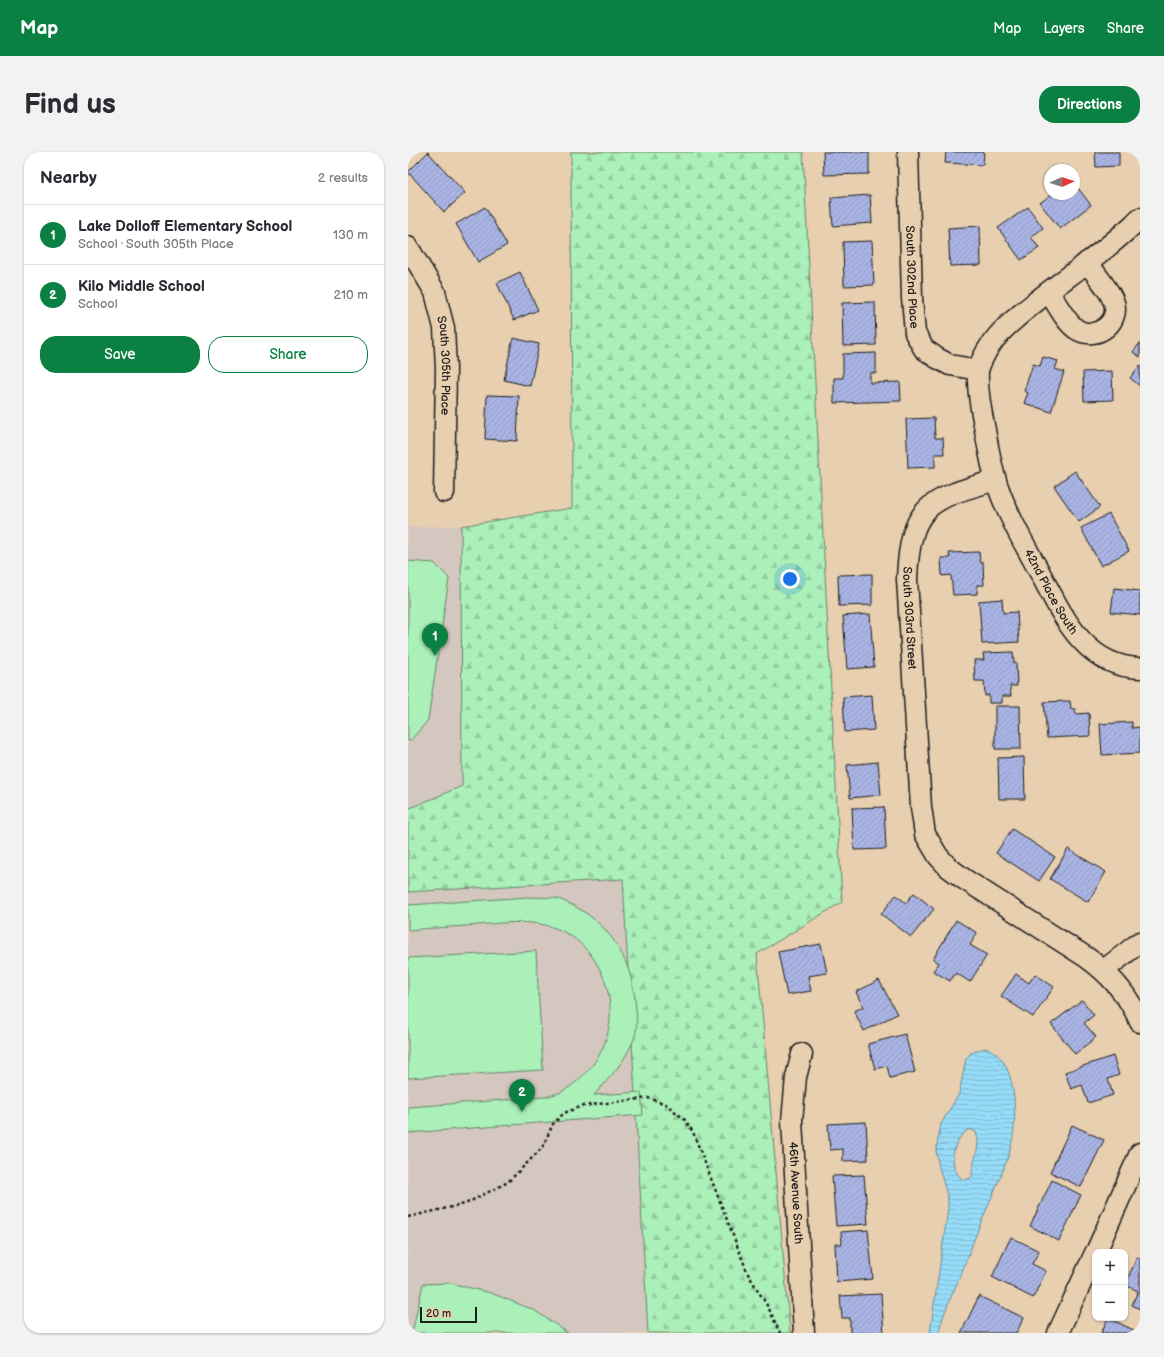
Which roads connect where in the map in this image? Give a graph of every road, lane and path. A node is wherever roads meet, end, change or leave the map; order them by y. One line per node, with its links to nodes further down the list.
1 (908, 152): 6 (street, South 302nd Place)
2 (1140, 218): 4 (street)
3 (408, 247): 8 (street, South 305th Place)
4 (1087, 262): 5 (street); 5 (street)
5 (1049, 292): 6 (street)
6 (978, 370): 7 (street)
7 (996, 480): 9 (street, 42nd Place South); 11 (street, South 303rd Street)
8 (444, 492)
9 (1140, 668)
10 (1140, 942): 11 (street)
11 (1104, 970): 12 (street, South 303rd Street)
12 (1140, 1022)
13 (802, 1054): 19 (street, 46th Avenue South)
14 (1140, 1153): 16 (street)
15 (408, 1217): 18 (path)
16 (1097, 1249)
17 (1092, 1259): 20 (street)
18 (780, 1333)
19 (804, 1333)
20 (1058, 1333)

